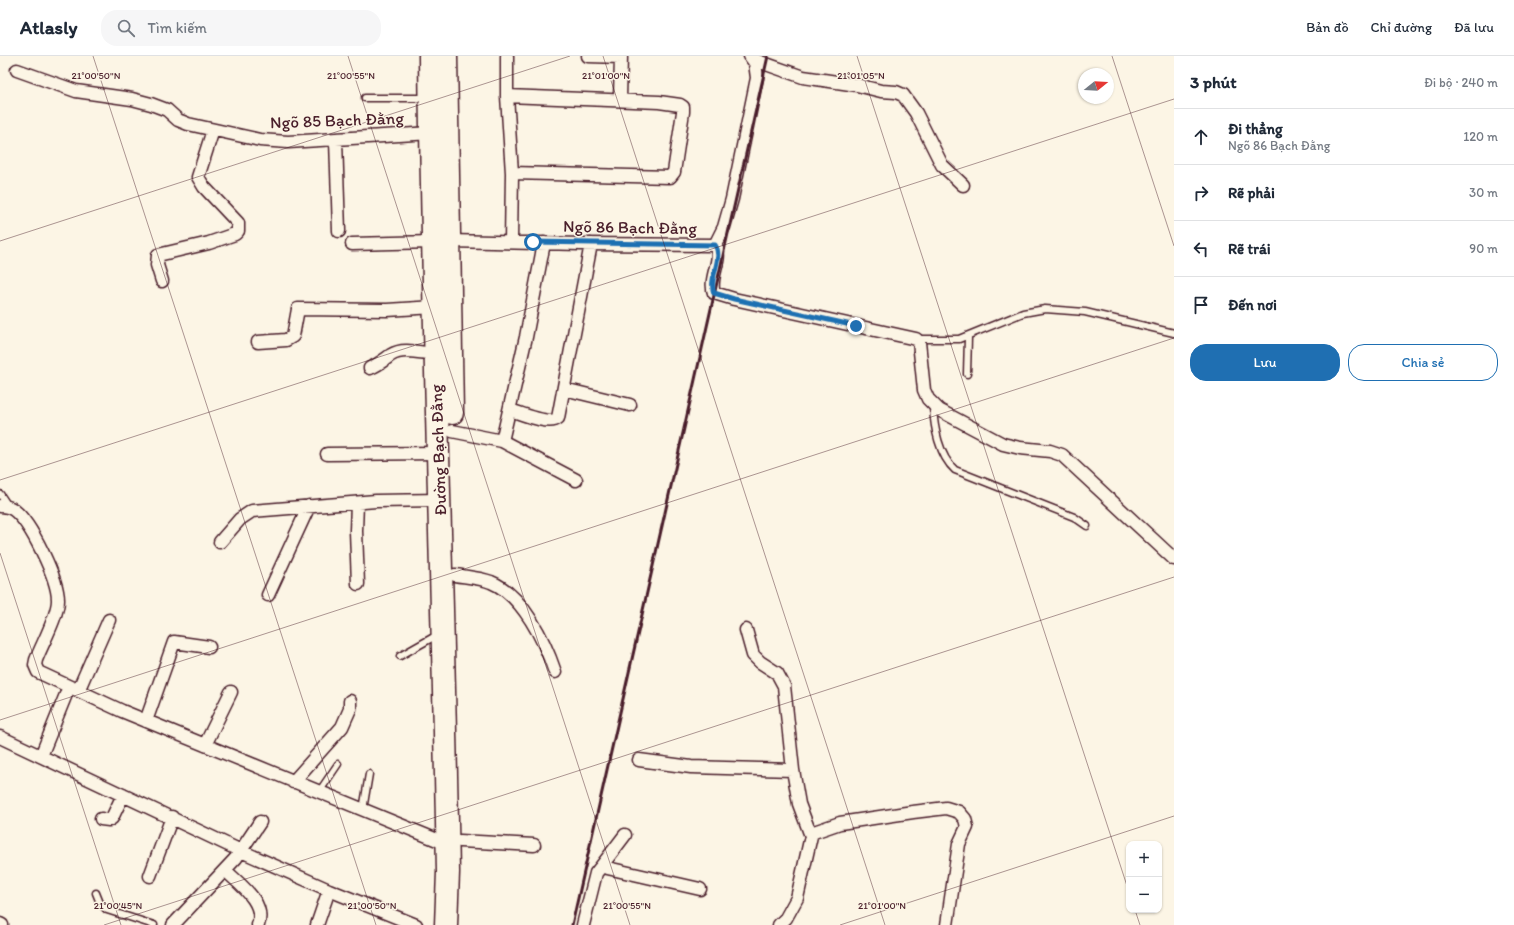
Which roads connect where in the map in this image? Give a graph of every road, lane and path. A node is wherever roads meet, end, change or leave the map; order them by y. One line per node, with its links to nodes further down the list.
1 (430, 56): 11 (highway, Đường Bạch Đằng)
2 (446, 56): 11 (highway, Đường Bạch Đằng)
3 (507, 56): 8 (street)
4 (588, 56): 5 (street)
5 (621, 57): 10 (street)
6 (751, 57): 16 (street); 23 (street)
7 (17, 70): 12 (street, Ngõ 85 Bạch Đằng)
8 (507, 96): 10 (street); 15 (street)
9 (366, 98): 11 (lane)
10 (620, 99): 15 (street)
11 (436, 101): 13 (highway, Đường Bạch Đằng); 18 (highway, Đường Bạch Đằng)
12 (213, 130): 14 (street, Ngõ 85 Bạch Đằng); 24 (street)
13 (431, 133): 14 (street, Ngõ 85 Bạch Đằng); 18 (highway, Đường Bạch Đằng)
14 (336, 140): 17 (street)
15 (512, 173): 19 (street)
16 (963, 185)
17 (339, 231)
18 (441, 242): 19 (street, Ngõ 86 Bạch Đằng); 21 (street, Ngõ 86 Bạch Đằng); 25 (highway, Đường Bạch Đằng); 37 (highway, Đường Bạch Đằng)
19 (511, 242): 20 (street, Ngõ 86 Bạch Đằng)
20 (544, 243): 22 (street, Ngõ 86 Bạch Đằng); 36 (street)
21 (352, 244)
22 (591, 244): 23 (street, Ngõ 86 Bạch Đằng); 33 (street)
23 (715, 245): 28 (street)
24 (162, 281)
25 (434, 307): 29 (street); 30 (highway, Đường Bạch Đằng)
26 (1174, 333): 27 (lane)
27 (968, 337): 28 (lane); 32 (lane)
28 (916, 338): 35 (street)
29 (258, 342)
30 (434, 354): 31 (street); 39 (highway, Đường Bạch Đằng)
31 (370, 368)
32 (967, 374)
33 (564, 389): 34 (street); 36 (street)
34 (630, 405)
35 (933, 405): 47 (lane); 49 (street)
36 (510, 410): 38 (street)
37 (452, 431): 38 (street); 50 (highway, Đường Bạch Đằng)
38 (502, 441): 41 (street)
39 (439, 453): 40 (street); 43 (highway, Đường Bạch Đằng)
40 (327, 454)
41 (576, 480)
42 (0, 494): 46 (lane)
43 (440, 500): 44 (street); 55 (highway, Đường Bạch Đằng)
44 (357, 503): 45 (street); 51 (street)
45 (309, 506): 48 (street); 52 (street)
46 (4, 507): 59 (street)
47 (1087, 526)
48 (220, 542)
49 (1174, 559)
50 (455, 575): 58 (street); 79 (highway, Đường Bạch Đằng)
51 (358, 584)
52 (268, 594)
53 (109, 620): 59 (street)
54 (746, 630): 68 (street)
55 (443, 632): 57 (lane); 79 (highway, Đường Bạch Đằng)
56 (209, 647): 62 (street)
57 (400, 656)
58 (555, 672)
59 (74, 689): 62 (street); 65 (street)
60 (231, 692): 64 (street)
61 (350, 701): 70 (street)
62 (146, 721): 64 (street)
63 (0, 737): 65 (street)
64 (205, 745): 70 (street)
65 (41, 756): 72 (street)
66 (639, 760): 68 (street)
67 (338, 764): 71 (lane)
68 (793, 770): 77 (street)
69 (369, 774): 73 (lane)
70 (293, 782): 71 (street)
71 (319, 792): 73 (street)
72 (123, 795): 74 (street); 75 (street)
73 (363, 810): 79 (street)
74 (172, 817): 81 (street); 84 (street)
75 (101, 819)
76 (260, 822): 81 (street)
77 (811, 833): 96 (street); 97 (street)
78 (625, 835): 82 (street)
79 (453, 842): 80 (street); 93 (highway); 94 (highway)
80 (534, 845)
81 (241, 851): 83 (street); 86 (street)
82 (600, 868): 85 (street); 95 (street)
83 (225, 870): 89 (street); 90 (street)
84 (150, 876)
85 (700, 889)
86 (329, 890): 91 (street); 92 (street)
87 (96, 893): 88 (lane)
88 (154, 925)
89 (173, 925)
90 (258, 925)
91 (318, 925)
92 (416, 925)
93 (446, 925)
94 (459, 925)
95 (583, 925)
96 (779, 925)
97 (947, 925)

